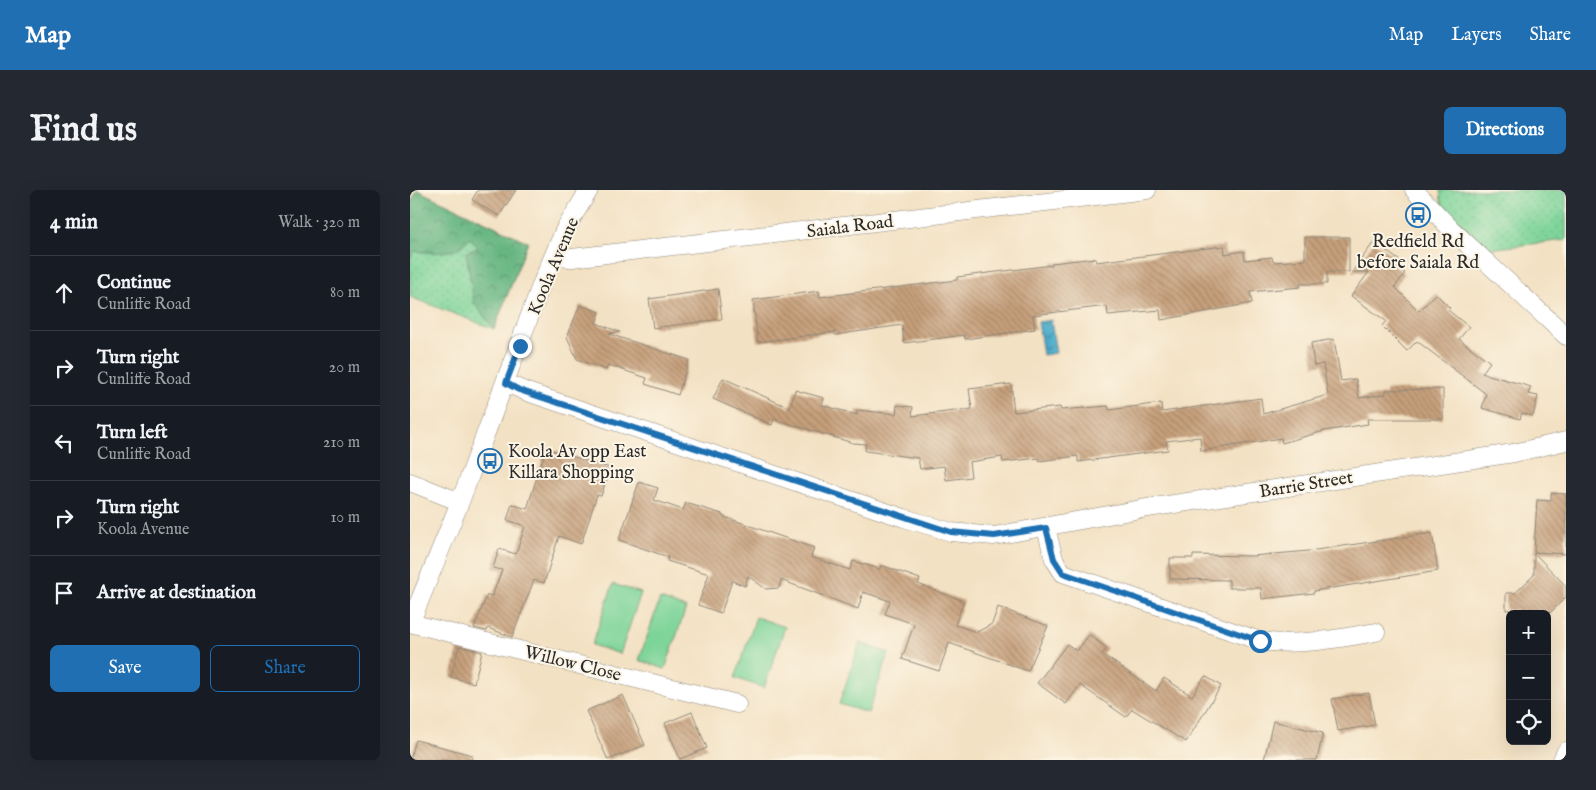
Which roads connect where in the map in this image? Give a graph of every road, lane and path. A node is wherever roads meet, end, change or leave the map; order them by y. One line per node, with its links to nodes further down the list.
1 (589, 190): 4 (street, Koola Avenue)
2 (1147, 190): 4 (street, Saiala Road)
3 (1414, 190): 5 (street)
4 (553, 257): 6 (street, Koola Avenue)
5 (1566, 336)
6 (506, 383): 9 (street, Koola Avenue); 10 (street, Barrie Street)
7 (1566, 441): 10 (street, Barrie Street)
8 (410, 482): 9 (street)
9 (460, 502): 11 (street, Koola Avenue)
10 (1046, 528): 12 (street)
11 (410, 623): 13 (street, Willow Close)
12 (1376, 632)
13 (736, 704)
14 (1566, 751): 15 (street)
15 (1562, 760)

